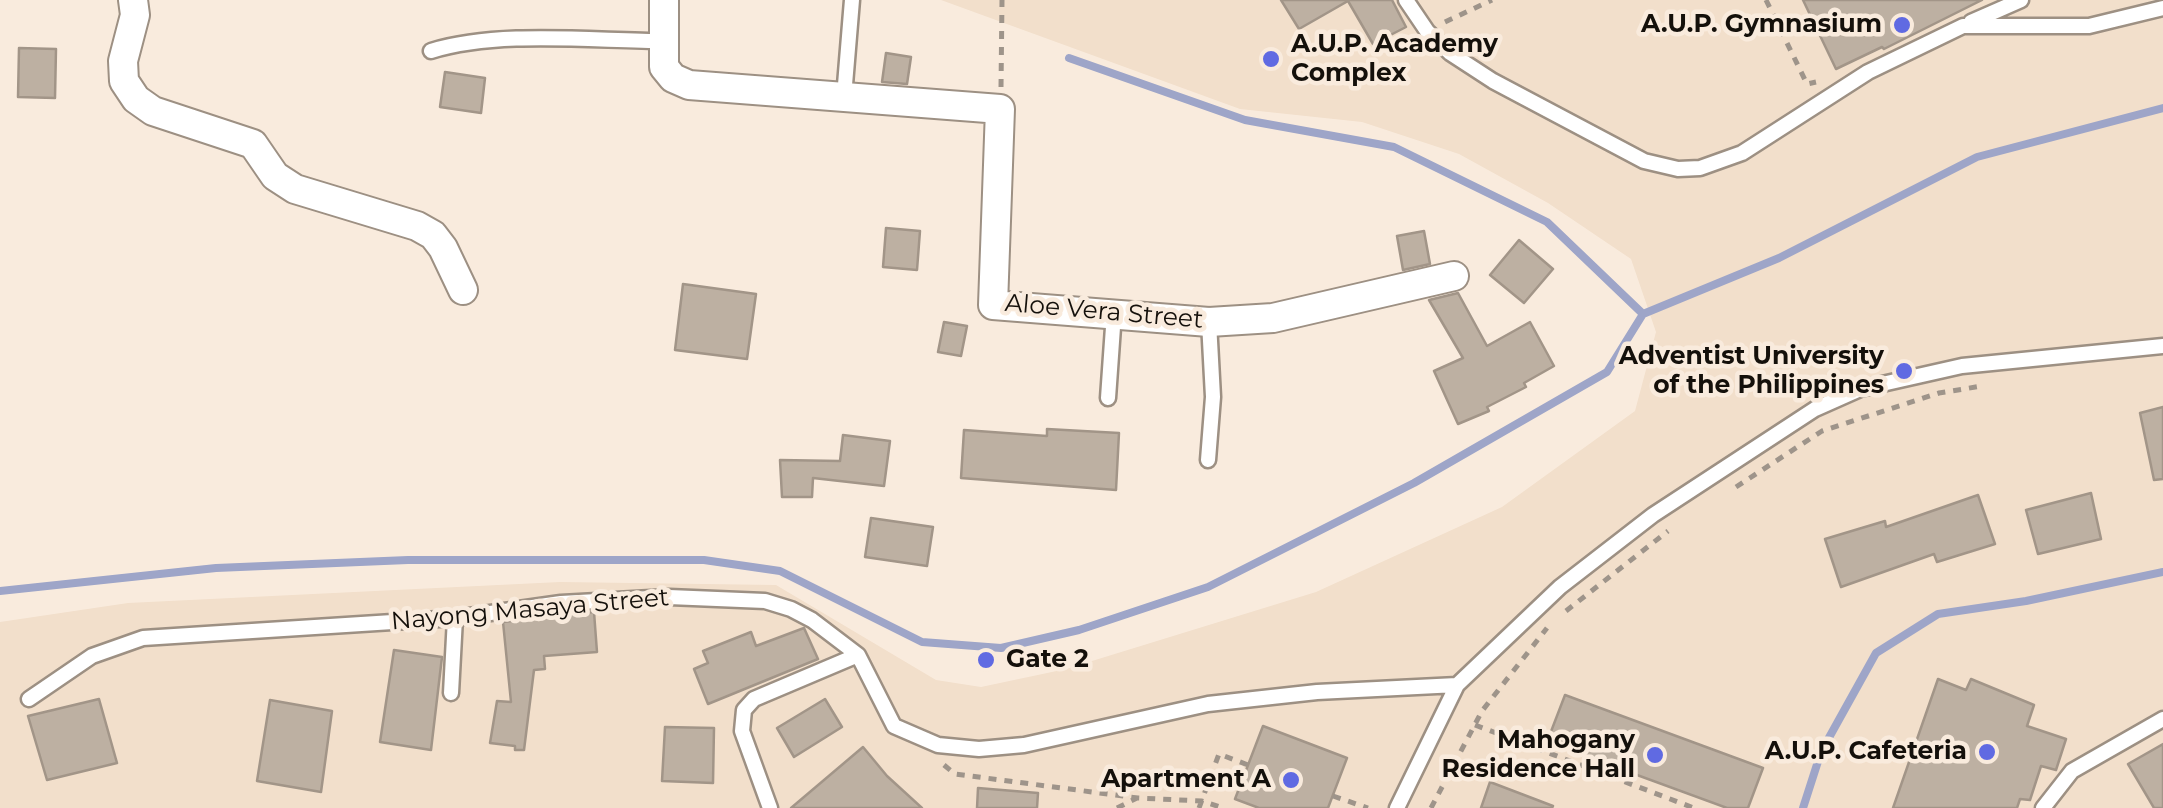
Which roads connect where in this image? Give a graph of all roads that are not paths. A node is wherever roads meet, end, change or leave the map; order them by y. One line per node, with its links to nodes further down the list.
1 (133, 0): 12 (street)
2 (664, 0): 8 (street)
3 (852, 0): 10 (lane)
4 (1406, 0): 7 (lane)
5 (2021, 0): 7 (lane)
6 (2163, 8): 7 (lane)
7 (1963, 26)
8 (665, 41): 9 (lane); 10 (street)
9 (431, 52)
10 (844, 97): 13 (street, Aloe Vera Street)
11 (1454, 276): 14 (street, Aloe Vera Street)
12 (463, 290)
13 (1114, 313): 14 (street, Aloe Vera Street); 16 (lane)
14 (1209, 322): 17 (lane)
15 (2163, 346): 20 (lane)
16 (1108, 398)
17 (1208, 460)
18 (455, 618): 19 (lane, Nayong Masaya Street); 21 (lane); 22 (lane, Nayong Masaya Street)
19 (858, 656): 20 (lane, Nayong Masaya Street); 24 (lane)
20 (1458, 685): 25 (lane)
21 (452, 694)
22 (29, 698)
23 (2163, 719): 26 (lane)
24 (770, 808)
25 (1398, 808)
26 (2042, 808)

